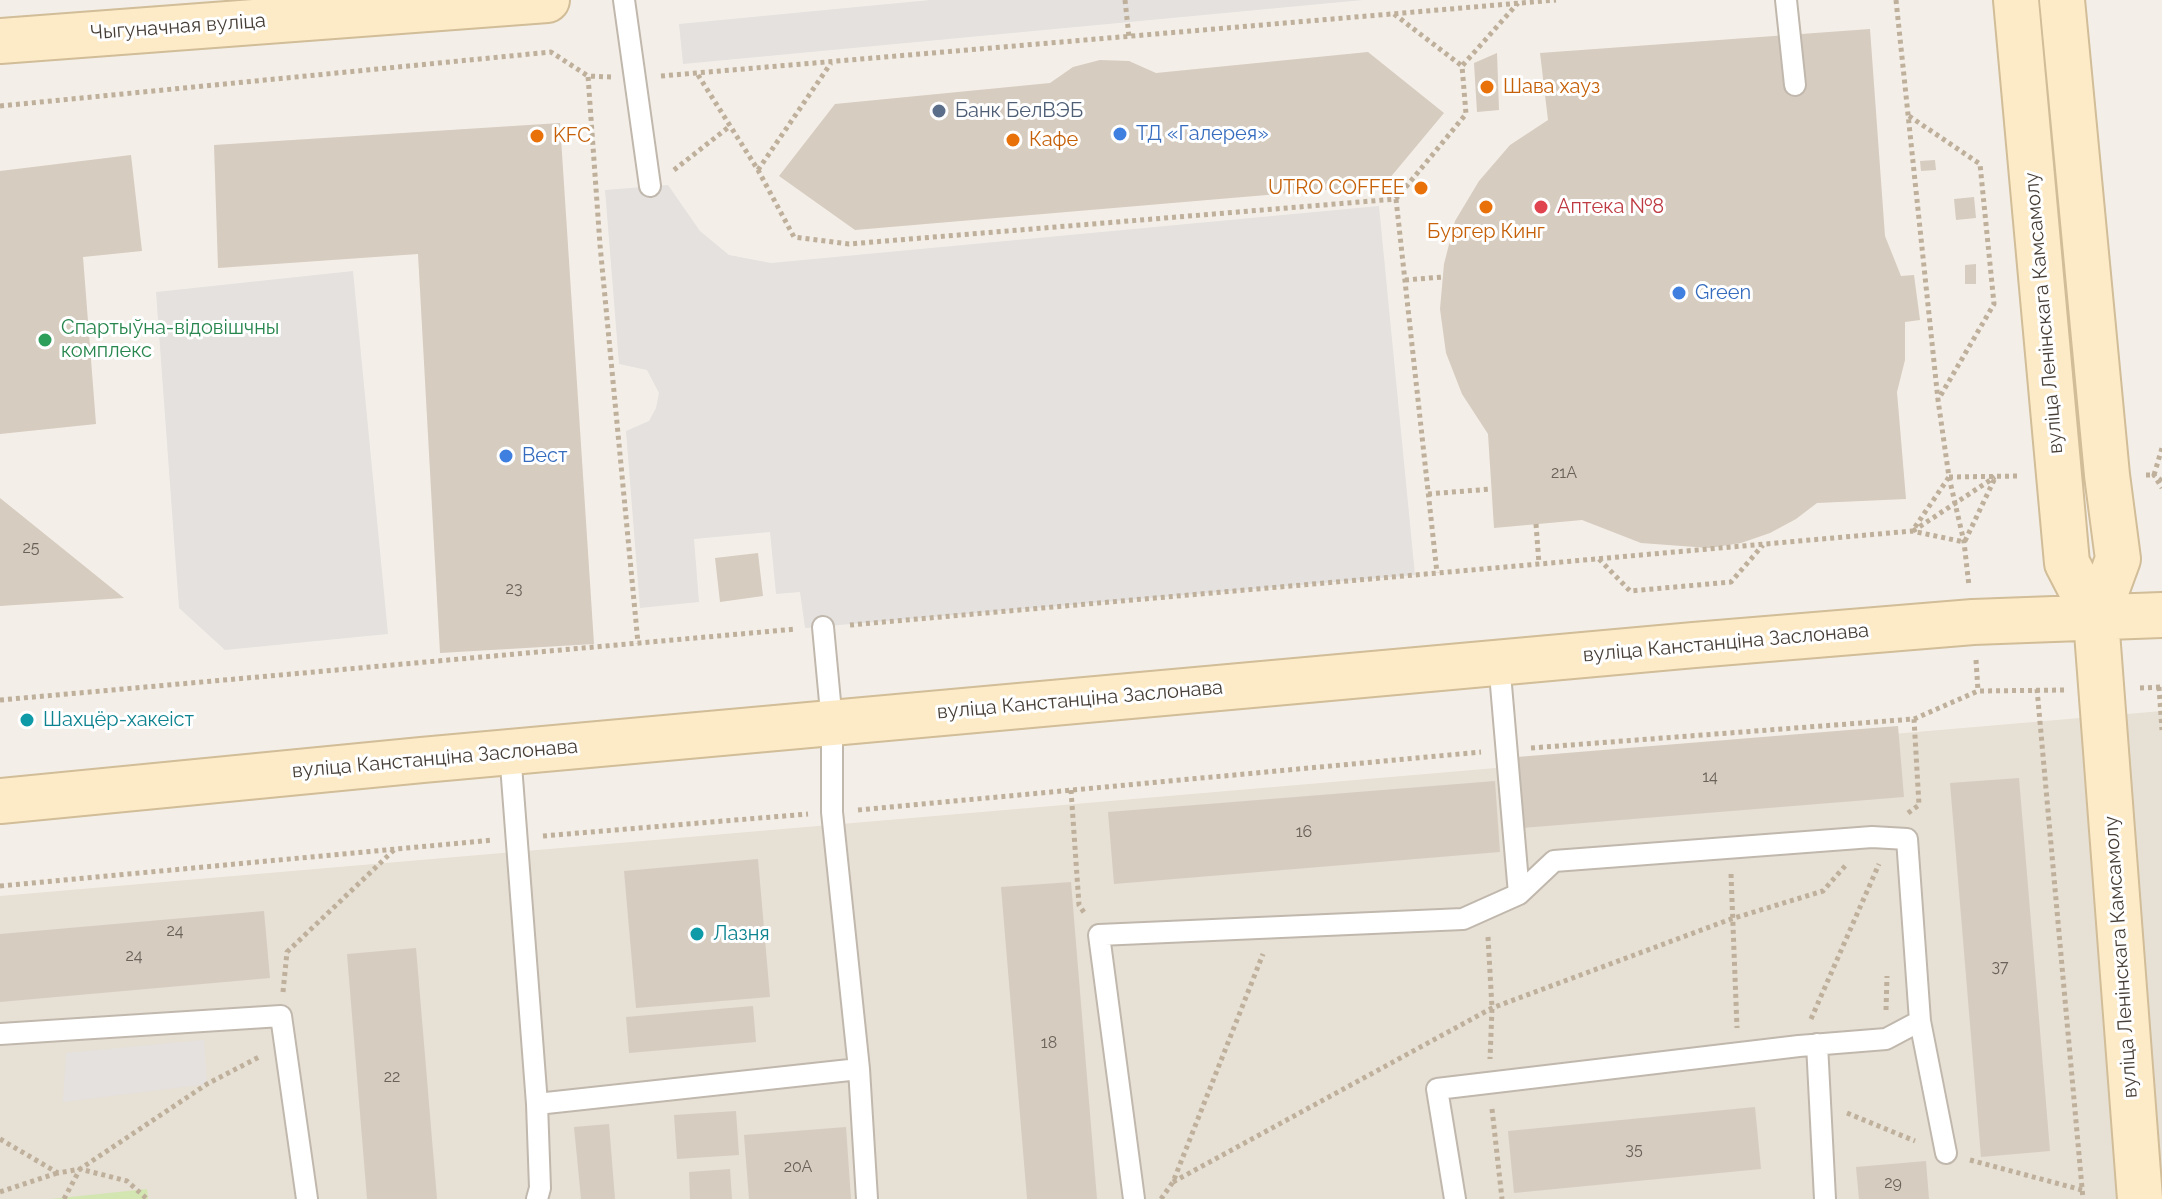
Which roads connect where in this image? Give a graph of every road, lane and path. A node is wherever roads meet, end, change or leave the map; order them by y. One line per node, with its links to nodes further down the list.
1 (547, 0): 12 (main road, Чыгуначная вуліца)
2 (624, 0): 17 (lane)
3 (1125, 0): 11 (path)
4 (1556, 0): 9 (path)
5 (1786, 0): 18 (lane)
6 (1896, 0): 20 (path)
7 (2016, 0): 29 (main road, вуліца Ленінскага Камсамолу)
8 (2062, 0): 46 (main road, вуліца Ленінскага Камсамолу)
9 (1518, 3): 10 (path); 14 (path)
10 (1394, 14): 11 (path); 14 (path)
11 (1129, 37): 13 (path)
12 (0, 41)
13 (831, 63): 15 (path); 22 (path)
14 (1462, 66): 24 (path)
15 (698, 75): 17 (path); 21 (path)
16 (588, 76): 17 (path); 19 (path); 48 (path)
17 (633, 77): 23 (lane)
18 (1795, 85)
19 (0, 106)
20 (1908, 116): 27 (path); 27 (path)
21 (730, 126): 22 (path); 23 (path)
22 (758, 170): 24 (path)
23 (657, 182)
24 (1396, 199): 26 (path)
25 (1443, 277): 26 (path)
26 (1405, 280): 36 (path)
27 (1938, 400): 32 (path)
28 (2162, 448): 30 (path)
29 (2058, 475): 31 (path); 46 (main road, вуліца Ленінскага Камсамолу)
30 (2154, 475): 33 (path); 34 (path)
31 (1996, 476): 32 (path); 37 (path); 40 (path)
32 (1949, 477): 37 (path); 39 (path)
33 (2162, 481)
34 (2162, 488)
35 (1491, 489): 36 (path)
36 (1428, 494): 44 (path)
37 (1955, 503): 39 (path); 40 (path)
38 (1536, 524): 43 (path)
39 (1912, 531): 40 (path); 41 (path)
40 (1964, 542)
41 (1764, 544): 42 (path); 42 (path)
42 (1598, 559): 43 (path)
43 (1539, 564): 44 (path)
44 (1437, 573): 47 (path)
45 (2162, 615): 46 (main road, вуліца Канстанціна Заслонава)
46 (2096, 619): 49 (main road, вуліца Канстанціна Заслонава); 82 (main road, вуліца Ленінскага Камсамолу)
47 (823, 627): 48 (path); 53 (lane)
48 (638, 643): 51 (path)
49 (1499, 662): 53 (main road, вуліца Канстанціна Заслонава); 55 (lane)
50 (2162, 687): 54 (path)
51 (0, 700)
52 (1914, 719): 55 (path); 60 (path); 98 (path)
53 (832, 723): 56 (main road, вуліца Канстанціна Заслонава); 59 (lane)
54 (2162, 730)
55 (1505, 750): 57 (path); 66 (lane)
56 (510, 752): 58 (main road, вуліца Канстанціна Заслонава); 61 (lane)
57 (1071, 790): 59 (path); 70 (path)
58 (0, 801)
59 (832, 812): 61 (path); 78 (lane)
60 (1872, 837): 63 (lane); 68 (path); 73 (lane)
61 (516, 838): 62 (path); 80 (lane)
62 (396, 848): 65 (path); 72 (path)
63 (1732, 848): 66 (lane); 68 (path)
64 (1880, 861): 76 (path)
65 (0, 886)
66 (1519, 894): 67 (lane)
67 (1487, 908): 69 (lane); 71 (path)
68 (1731, 919): 71 (path); 77 (path)
69 (1273, 927): 70 (lane); 86 (path)
70 (1099, 935): 93 (lane)
71 (1492, 1008): 79 (path); 86 (path)
72 (281, 1016): 74 (lane); 75 (lane)
73 (1920, 1021): 76 (lane); 83 (lane)
74 (0, 1034)
75 (284, 1044): 84 (path); 90 (lane)
76 (1808, 1045): 77 (lane); 97 (lane)
77 (1738, 1053): 79 (lane)
78 (859, 1069): 80 (lane); 92 (lane)
79 (1489, 1081): 95 (lane); 96 (path)
80 (537, 1104): 91 (lane)
81 (0, 1139): 85 (path)
82 (2148, 1143): 99 (main road, вуліца Ленінскага Камсамолу)
83 (1946, 1153)
84 (80, 1169): 85 (path); 88 (path); 89 (path)
85 (58, 1173): 87 (path)
86 (1173, 1182): 94 (path)
87 (0, 1192)
88 (64, 1199)
89 (147, 1199)
90 (307, 1199)
91 (537, 1199)
92 (867, 1199)
93 (1134, 1199)
94 (1161, 1199)
95 (1455, 1199)
96 (1502, 1199)
97 (1825, 1199)
98 (2083, 1199)
99 (2140, 1199)

